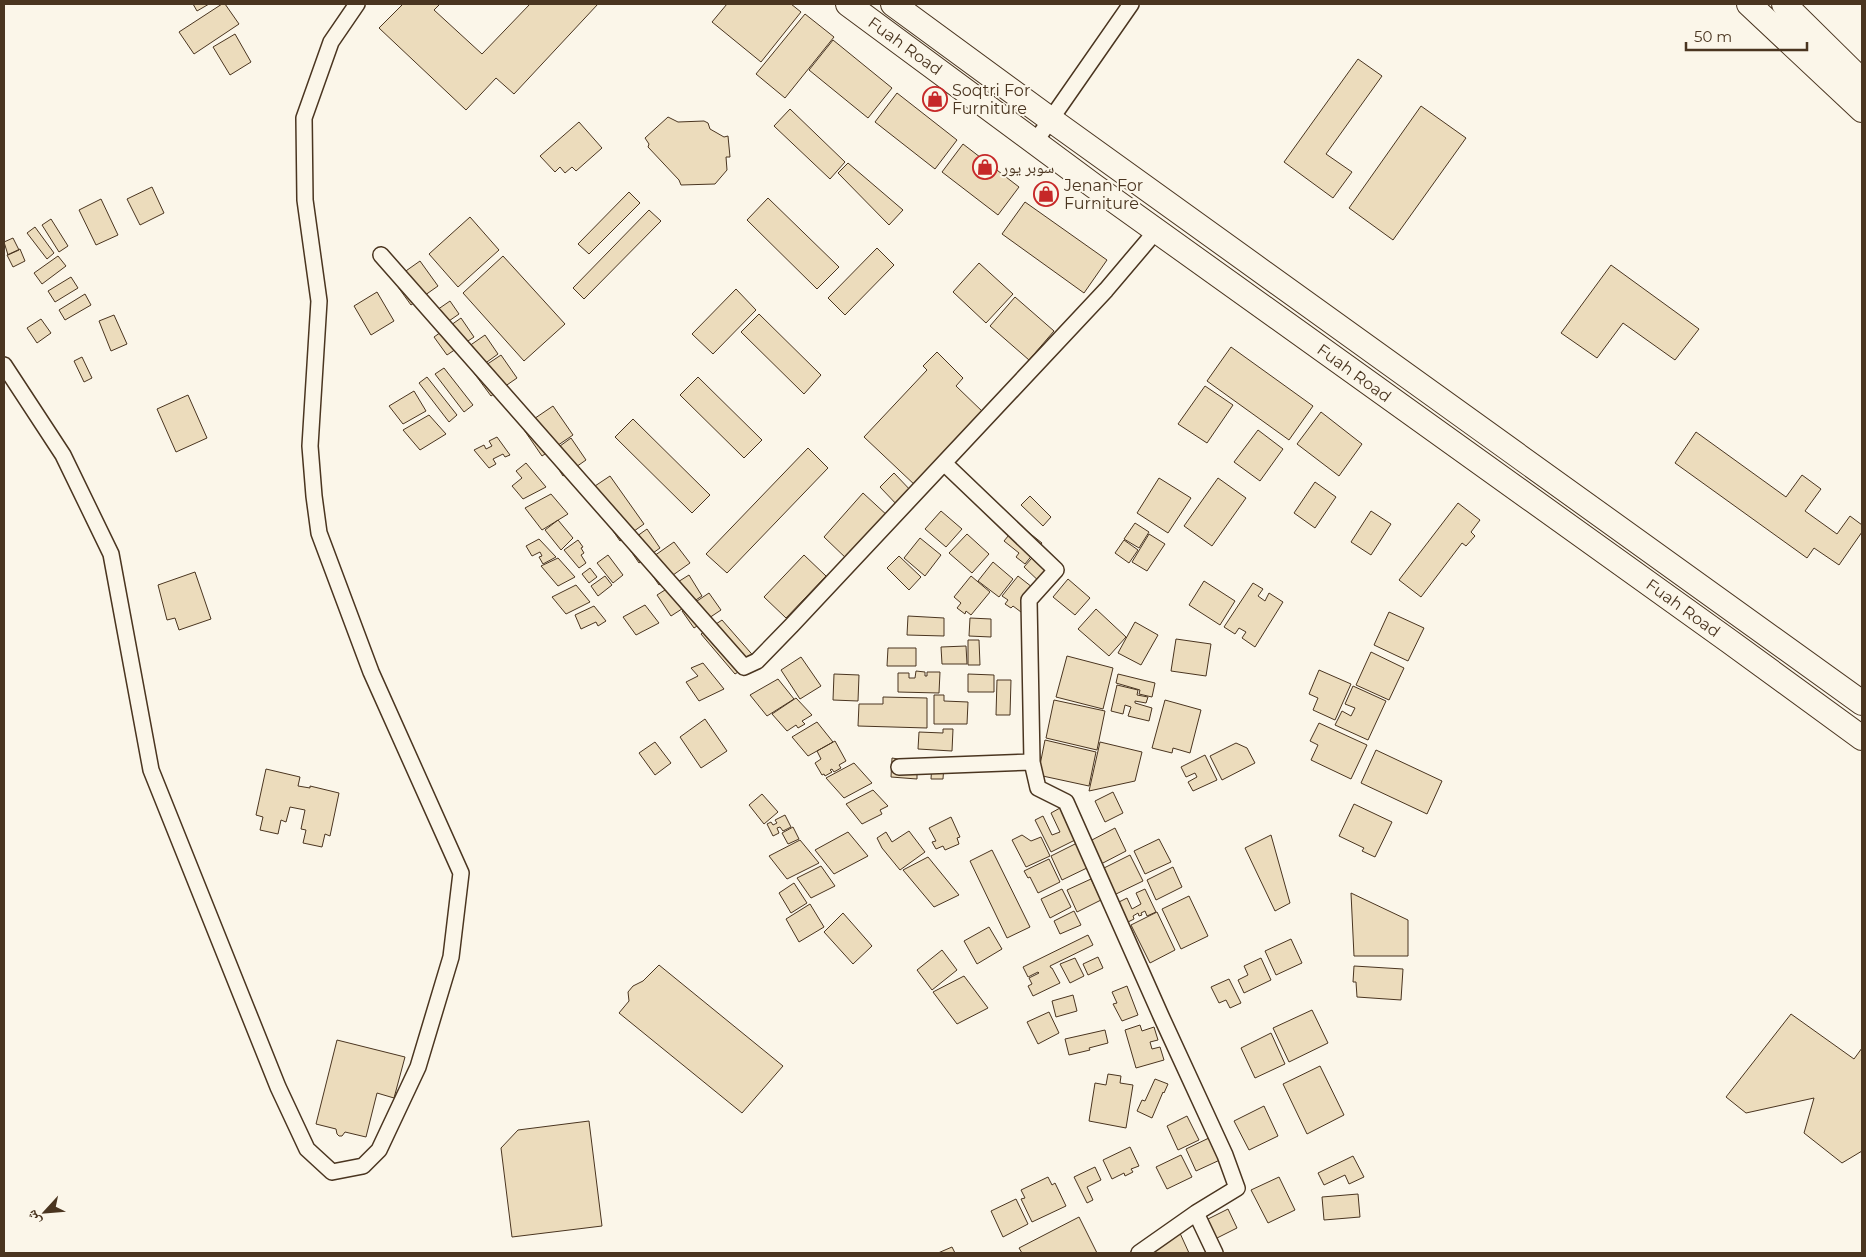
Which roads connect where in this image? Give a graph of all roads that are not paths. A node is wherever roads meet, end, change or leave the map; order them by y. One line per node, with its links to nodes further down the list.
1 (357, 4): 13 (street)
2 (848, 4): 10 (highway, Fuah Road)
3 (893, 4): 9 (highway, Fuah Road)
4 (1131, 4): 9 (street)
5 (1749, 4): 8 (highway)
6 (1784, 4): 7 (highway)
7 (1862, 81)
8 (1862, 110)
9 (1050, 119): 10 (street); 15 (highway, Fuah Road)
10 (1035, 142): 11 (highway, Fuah Road)
11 (1156, 231): 14 (street); 16 (highway, Fuah Road)
12 (381, 255): 14 (street)
13 (4, 365)
14 (944, 463): 17 (street)
15 (1862, 703)
16 (1862, 738)
17 (1032, 762): 18 (street); 19 (street)
18 (899, 766)
19 (1196, 1214): 20 (street); 21 (street)
20 (1139, 1253)
21 (1214, 1253)

